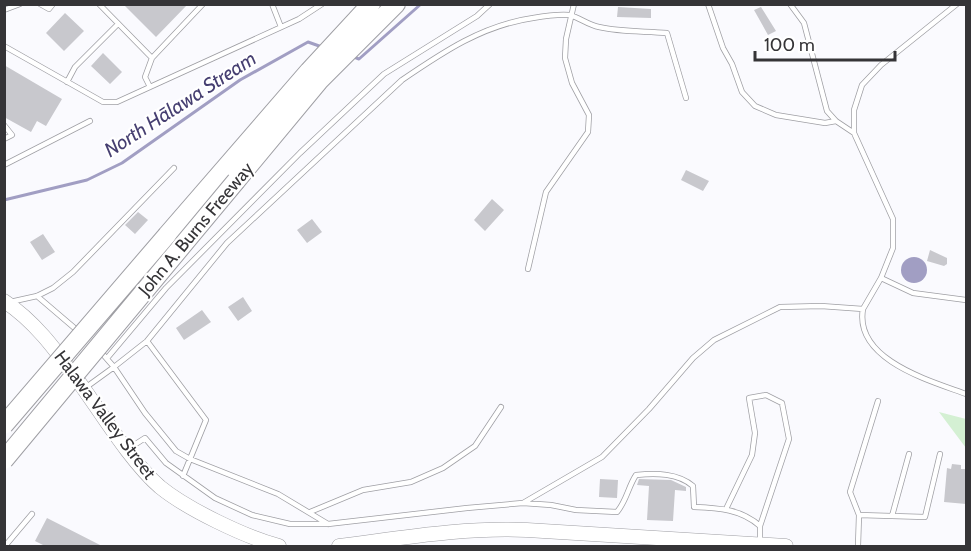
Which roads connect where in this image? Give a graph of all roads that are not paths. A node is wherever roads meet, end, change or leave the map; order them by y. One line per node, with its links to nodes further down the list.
1 (20, 4): 15 (lane)
2 (40, 4): 3 (lane)
3 (53, 4)
4 (99, 4): 17 (lane)
5 (203, 4): 20 (lane)
6 (272, 4): 18 (lane)
7 (322, 4): 18 (lane)
8 (371, 4): 44 (highway, John A. Burns Freeway, bridge)
9 (396, 4): 49 (highway, John A. Burns Freeway, bridge)
10 (490, 4): 38 (lane)
11 (574, 4): 16 (lane)
12 (708, 4): 25 (lane)
13 (790, 4): 25 (lane)
14 (957, 4): 27 (lane)
15 (4, 10)
16 (571, 15): 23 (lane); 31 (lane); 37 (lane)
17 (118, 24): 20 (lane); 21 (lane)
18 (281, 27): 22 (lane)
19 (4, 46): 21 (lane)
20 (152, 57): 22 (lane)
21 (67, 82): 22 (lane)
22 (150, 87)
23 (686, 98)
24 (90, 121): 29 (lane)
25 (836, 122): 27 (lane)
26 (4, 125): 28 (lane)
27 (854, 133): 32 (lane)
28 (4, 140)
29 (4, 165)
30 (174, 168): 33 (lane)
31 (528, 269)
32 (881, 278): 34 (lane); 36 (lane)
33 (37, 296): 35 (lane); 38 (lane)
34 (966, 300)
35 (6, 302): 40 (street, Halawa Valley Street)
36 (863, 309): 41 (lane); 51 (lane)
37 (147, 341): 39 (lane); 48 (lane)
38 (108, 357): 39 (lane)
39 (114, 367): 40 (lane); 48 (lane)
40 (84, 389): 45 (street, Halawa Valley Street)
41 (966, 394)
42 (878, 401): 55 (lane)
43 (501, 407): 53 (lane)
44 (4, 425)
45 (128, 449): 50 (lane); 61 (street, Halawa Valley Street)
46 (909, 454): 56 (lane)
47 (940, 454): 56 (lane)
48 (190, 459): 50 (lane); 53 (lane)
49 (4, 460)
50 (183, 476): 57 (lane)
51 (523, 503): 52 (lane); 57 (lane)
52 (726, 509): 58 (lane); 58 (lane)
53 (310, 512): 57 (lane)
54 (32, 514): 60 (lane)
55 (859, 515): 56 (lane); 64 (lane)
56 (892, 516)
57 (328, 524)
58 (760, 526): 59 (lane)
59 (760, 544): 62 (street); 63 (street)
60 (5, 546)
61 (279, 546)
62 (339, 546)
63 (786, 546)
64 (858, 546)

